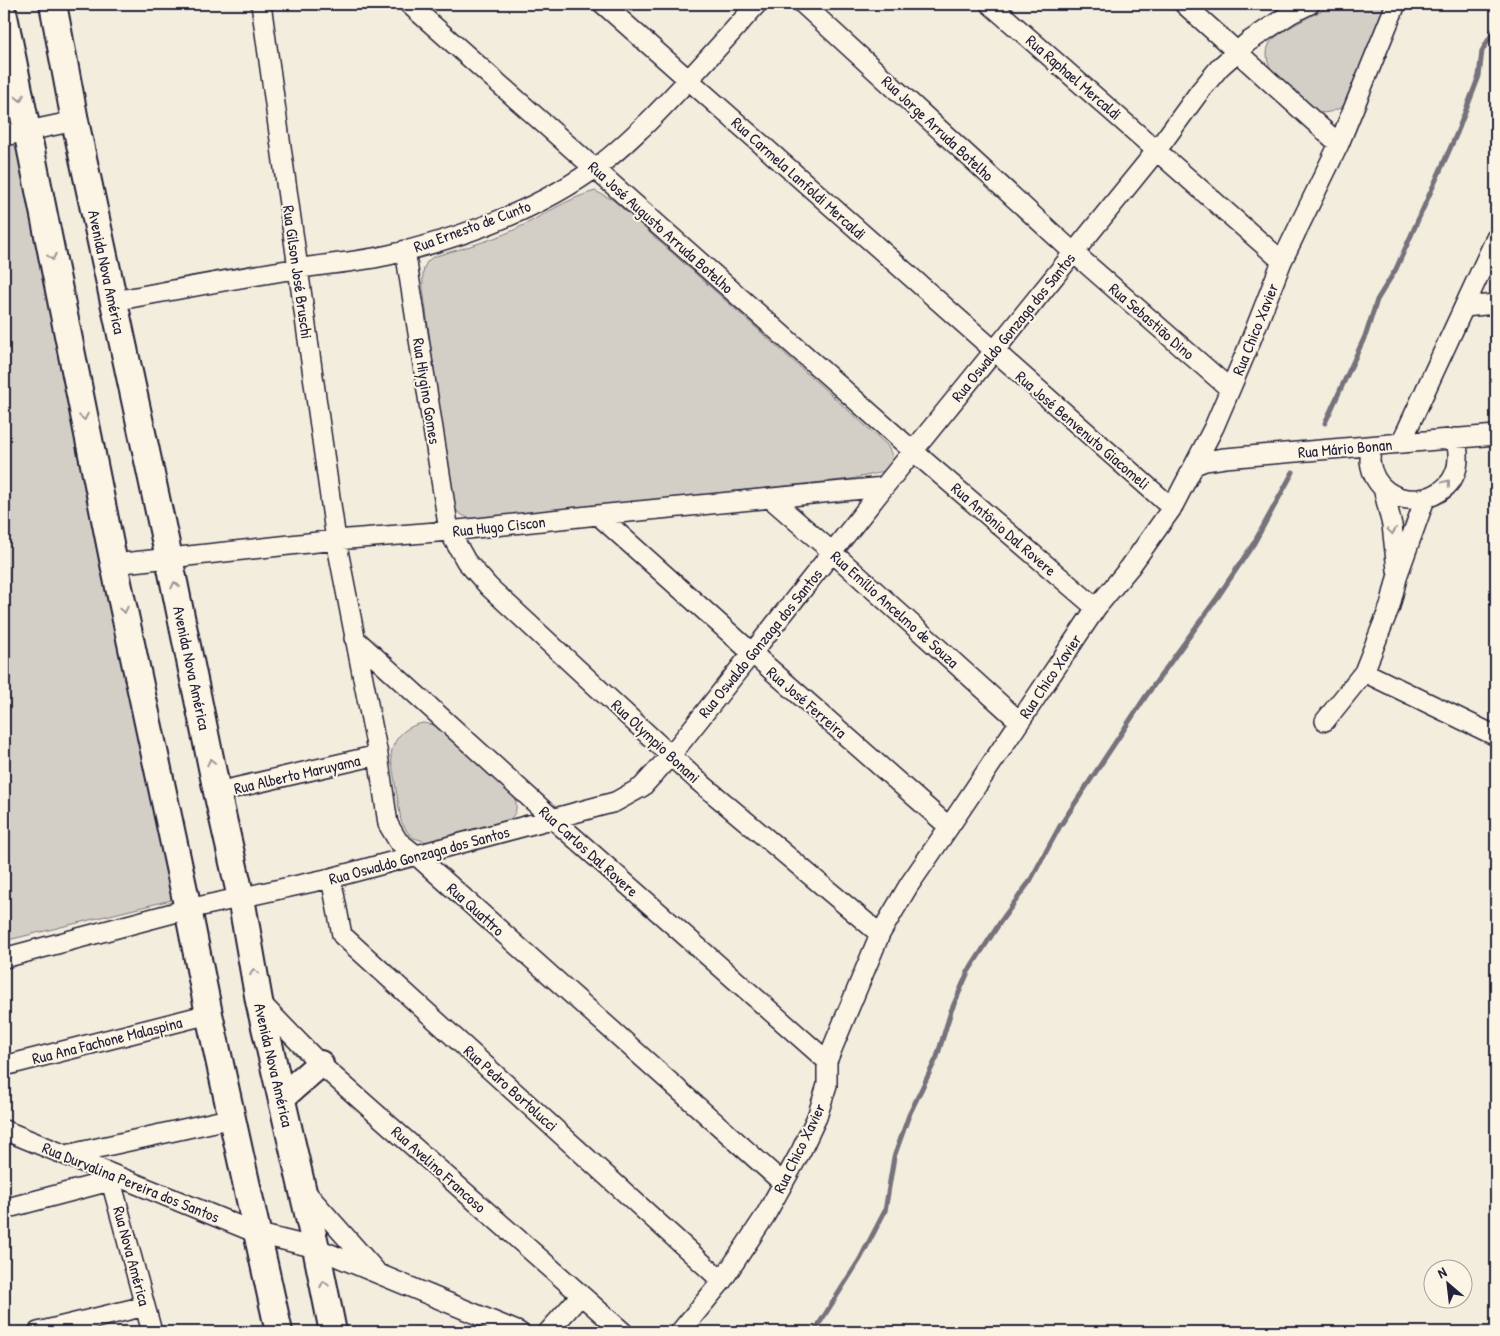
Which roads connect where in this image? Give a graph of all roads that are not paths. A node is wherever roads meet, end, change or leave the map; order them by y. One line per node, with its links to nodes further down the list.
1 (53, 4): 14 (street, Avenida Nova América)
2 (261, 4): 23 (street, Rua Gilson José Bruschi)
3 (409, 4): 18 (street, Rua José Augusto Arruda Botelho)
4 (603, 4): 13 (street, Rua Carmela Lanfoldi Mercaldi)
5 (756, 4): 13 (street, Rua Ernesto de Cunto)
6 (803, 4): 21 (street, Rua Jorge Arruda Botelho)
7 (990, 4): 17 (street, Rua Raphael Mercaldi)
8 (1184, 4): 12 (street)
9 (1310, 4): 12 (street, Rua Oswaldo Gonzaga dos Santos)
10 (1396, 4): 16 (street, Rua Chico Xavier)
11 (4, 16): 15 (street, one-way to 15)
12 (1237, 51): 16 (street); 17 (street, Rua Oswaldo Gonzaga dos Santos)
13 (688, 80): 18 (street, Rua Ernesto de Cunto); 27 (street, Rua Carmela Lanfoldi Mercaldi)
14 (75, 121): 15 (street); 24 (street, Avenida Nova América)
15 (16, 134): 45 (street, one-way to 45)
16 (1339, 144): 22 (street, Rua Chico Xavier)
17 (1157, 150): 21 (street, Rua Oswaldo Gonzaga dos Santos); 22 (street, Rua Raphael Mercaldi)
18 (595, 168): 20 (street, Rua Ernesto de Cunto); 33 (street, Rua José Augusto Arruda Botelho)
19 (1496, 238): 26 (street)
20 (405, 250): 23 (street, Rua Ernesto de Cunto); 41 (street, Rua Hiygino Gomes)
21 (1074, 253): 27 (street, Rua Oswaldo Gonzaga dos Santos); 28 (street, Rua Sebastião Dino)
22 (1282, 261): 28 (street, Rua Chico Xavier)
23 (298, 268): 24 (street, Rua Ernesto de Cunto); 42 (street, Rua Gilson José Bruschi)
24 (114, 301): 44 (street, Avenida Nova América)
25 (1496, 304): 26 (street)
26 (1464, 306): 31 (street)
27 (994, 351): 33 (street, Rua Oswaldo Gonzaga dos Santos); 39 (street, Rua José Benvenuto Giacomeli)
28 (1230, 389): 34 (street, Rua Chico Xavier)
29 (1496, 435): 30 (street, Rua Mário Bonan)
30 (1455, 438): 31 (street, Rua Mário Bonan); 38 (street, one-way to 30)
31 (1401, 443): 32 (street, Rua Mário Bonan)
32 (1371, 446): 34 (street, Rua Mário Bonan); 36 (street)
33 (913, 451): 35 (street, Rua Oswaldo Gonzaga dos Santos); 47 (street, Rua Antônio Dal Rovere)
34 (1195, 465): 39 (street, Rua Chico Xavier)
35 (884, 487): 37 (street, Rua Hugo Ciscon); 43 (street, Rua Oswaldo Gonzaga dos Santos)
36 (1383, 488): 38 (street); 46 (street, one-way to 46)
37 (770, 498): 40 (street, Rua Hugo Ciscon); 43 (street, Rua Emílio Ancelmo de Souza)
38 (1425, 499): 46 (street)
39 (1172, 508): 47 (street, Rua Chico Xavier)
40 (598, 515): 41 (street, Rua Hugo Ciscon); 49 (street, Rua José Ferreira)
41 (449, 531): 42 (street, Rua Hugo Ciscon); 55 (street, Rua Olympio Bonani)
42 (336, 540): 44 (street, Rua Hugo Ciscon); 48 (street, Rua Quattro)
43 (832, 552): 49 (street, Rua Oswaldo Gonzaga dos Santos); 52 (street, Rua Emílio Ancelmo de Souza)
44 (169, 558): 45 (street, Rua Hugo Ciscon); 56 (street, Avenida Nova América, one-way to 44)
45 (114, 564): 62 (street, one-way to 62)
46 (1398, 574): 50 (street)
47 (1096, 608): 52 (street, Rua Chico Xavier)
48 (354, 638): 54 (street, Rua Quattro); 57 (street, Rua Carlos Dal Rovere)
49 (752, 653): 55 (street, Rua Oswaldo Gonzaga dos Santos); 58 (street, Rua José Ferreira)
50 (1364, 672): 51 (street); 53 (street)
51 (1325, 721)
52 (1019, 722): 58 (street, Rua Chico Xavier)
53 (1496, 736)
54 (378, 755): 56 (street, Rua Alberto Maruyama); 59 (street, Rua Quattro)
55 (671, 755): 57 (street, Rua Oswaldo Gonzaga dos Santos); 63 (street, Rua Olympio Bonani)
56 (217, 792): 61 (street, Avenida Nova América)
57 (553, 819): 59 (street, Rua Oswaldo Gonzaga dos Santos); 67 (street, Rua Carlos Dal Rovere)
58 (950, 827): 63 (street, Rua Chico Xavier)
59 (417, 856): 60 (street, Rua Oswaldo Gonzaga dos Santos); 75 (street, Rua Quattro)
60 (331, 878): 61 (street, Rua Oswaldo Gonzaga dos Santos); 81 (street, Rua Pedro Bortolucci)
61 (240, 898): 62 (street, Rua Oswaldo Gonzaga dos Santos); 65 (street, Avenida Nova América, one-way to 61)
62 (188, 909): 64 (street, Rua Oswaldo Gonzaga dos Santos); 66 (street)
63 (880, 934): 67 (street, Rua Chico Xavier)
64 (4, 958)
65 (259, 1001): 68 (street, Rua Avelino Francoso); 70 (street, Avenida Nova América)
66 (209, 1014): 69 (street, Rua Ana Fachone Malaspina); 71 (street)
67 (827, 1061): 75 (street, Rua Chico Xavier)
68 (320, 1064): 70 (street); 82 (street, Rua Avelino Francoso)
69 (4, 1066)
70 (282, 1097): 76 (street, Avenida Nova América)
71 (233, 1118): 73 (street); 78 (street)
72 (4, 1130): 73 (street, Rua Durvalina Pereira dos Santos)
73 (66, 1155): 74 (street, Rua Durvalina Pereira dos Santos)
74 (116, 1179): 77 (street); 78 (street, Rua Durvalina Pereira dos Santos); 83 (street, Rua Nova América)
75 (783, 1183): 81 (street, Rua Chico Xavier)
76 (303, 1189): 79 (street, Avenida Nova América); 80 (street)
77 (4, 1209)
78 (259, 1234): 79 (street, Rua Durvalina Pereira dos Santos); 86 (street)
79 (316, 1248): 80 (street, Rua Durvalina Pereira dos Santos); 87 (street, Avenida Nova América, one-way to 79)
80 (380, 1275): 88 (street, Rua Durvalina Pereira dos Santos)
81 (722, 1281): 91 (street, Rua Chico Xavier)
82 (581, 1295): 89 (street); 90 (street, Rua Avelino Francoso)
83 (145, 1306): 84 (street); 85 (street, Rua Nova América)
84 (38, 1332)
85 (152, 1332)
86 (280, 1332)
87 (333, 1332)
88 (519, 1332)
89 (548, 1332)
90 (623, 1332)
91 (680, 1332)

